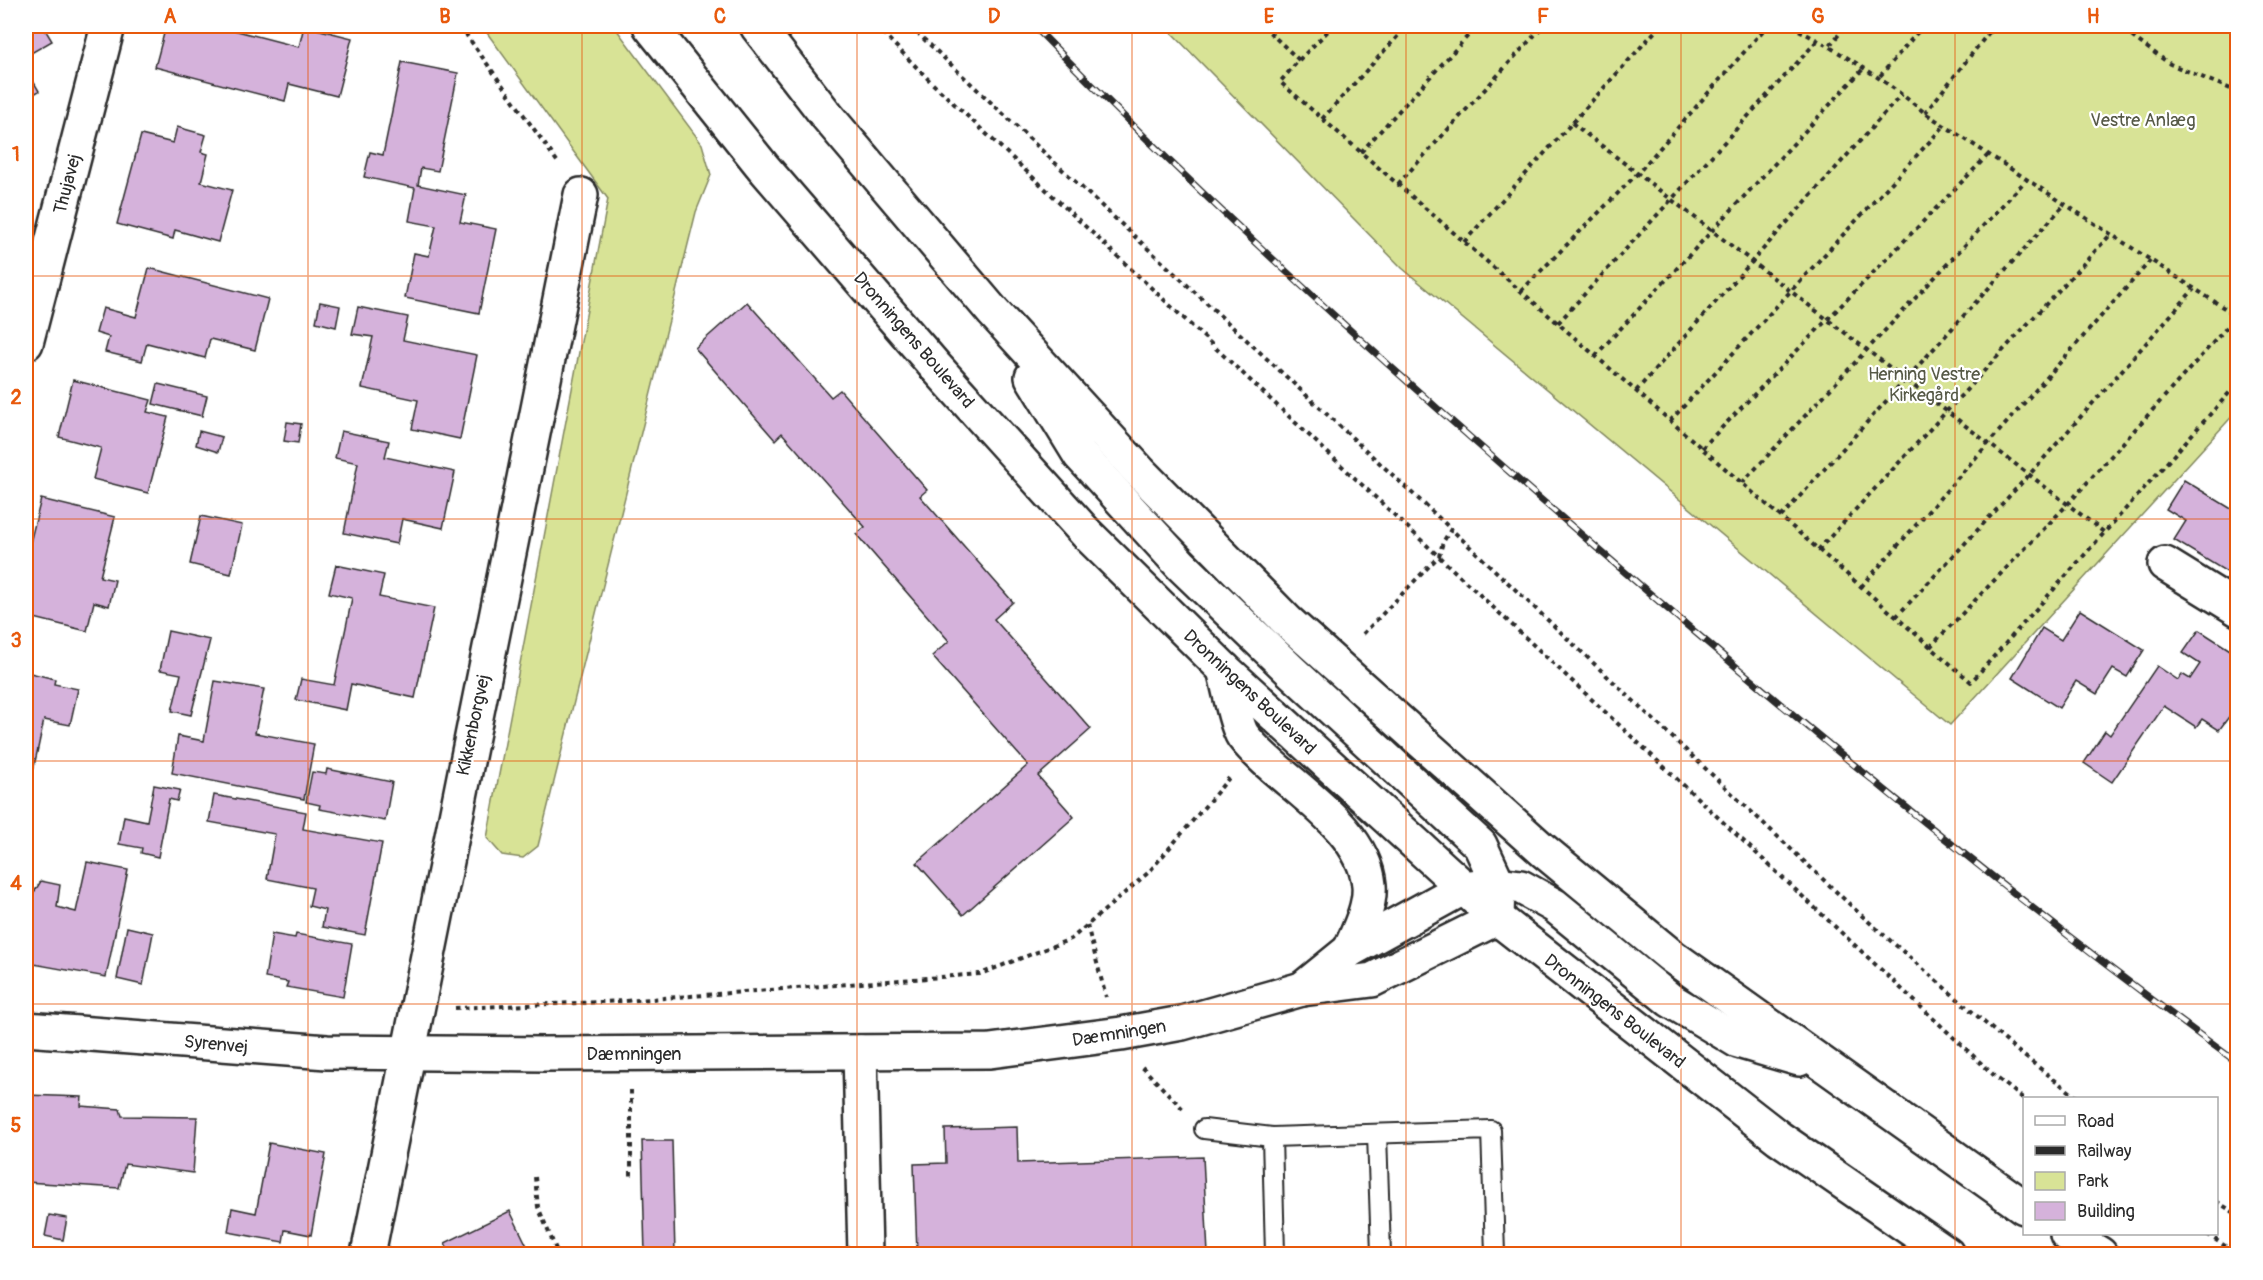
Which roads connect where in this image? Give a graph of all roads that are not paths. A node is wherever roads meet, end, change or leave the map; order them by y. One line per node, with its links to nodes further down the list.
1 (108, 26): 6 (main road, Thujavej)
2 (650, 26): 9 (main road, Dronningens Boulevard)
3 (757, 26): 5 (main road)
4 (581, 195): 16 (main road, Kikkenborgvej)
5 (993, 312): 10 (main road); 18 (main road)
6 (26, 343)
7 (2165, 564): 8 (main road)
8 (2238, 609)
9 (1224, 669): 11 (main road, Dronningens Boulevard); 13 (main road)
10 (1498, 884): 11 (main road); 12 (main road); 18 (main road)
11 (1463, 888): 12 (main road, Dronningens Boulevard); 13 (main road)
12 (1497, 918): 14 (main road); 29 (main road, Dronningens Boulevard)
13 (1350, 950): 14 (main road)
14 (1302, 989): 17 (main road, Dæmningen)
15 (26, 1029): 16 (main road, Syrenvej)
16 (407, 1052): 17 (main road, Dæmningen); 24 (main road, Kikkenborgvej)
17 (860, 1052): 25 (main road)
18 (1826, 1067): 22 (main road)
19 (1204, 1129): 21 (lane)
20 (1377, 1134): 21 (lane); 27 (lane); 28 (lane)
21 (1272, 1137): 26 (lane)
22 (2023, 1206)
23 (2070, 1235): 30 (main road)
24 (368, 1254)
25 (865, 1254)
26 (1275, 1254)
27 (1381, 1254)
28 (1495, 1254)
29 (1947, 1254)
30 (2100, 1254)

